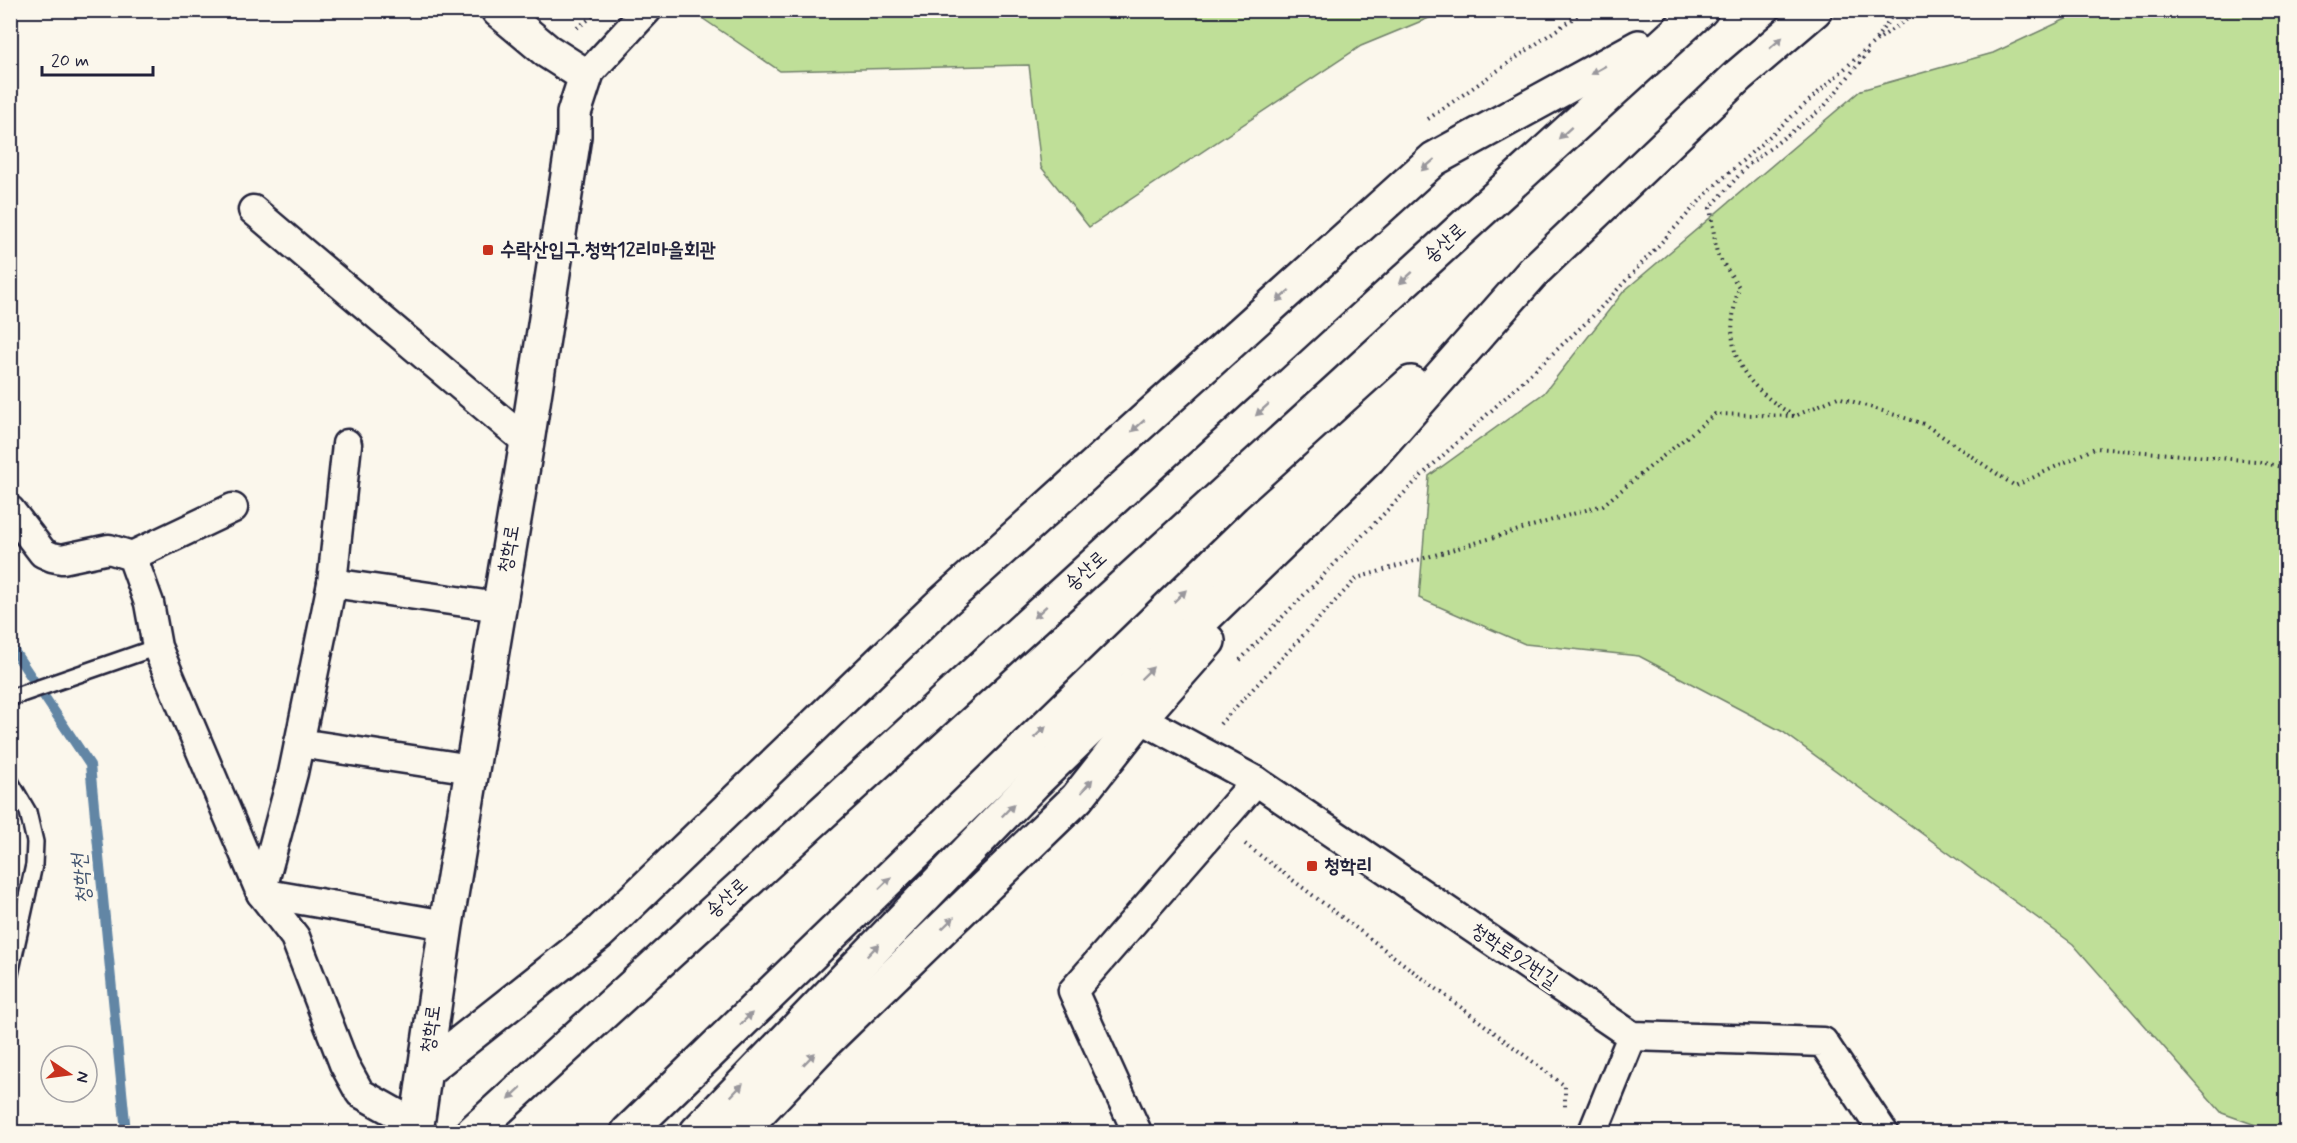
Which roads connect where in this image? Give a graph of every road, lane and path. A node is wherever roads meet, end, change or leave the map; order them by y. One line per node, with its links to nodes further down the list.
1 (498, 10): 8 (main road)
2 (647, 10): 8 (street)
3 (1815, 10): 10 (main road, one-way to 3)
4 (1896, 10): 7 (path)
5 (1920, 10): 7 (path)
6 (1693, 16): 35 (main road, one-way to 35); 39 (main road, 송산로, one-way to 39)
7 (1873, 43): 11 (path); 22 (path)
8 (586, 76): 12 (main road, 청학로)
9 (253, 210): 12 (street)
10 (1534, 271): 14 (main road); 40 (main road, one-way to 10)
11 (1795, 416): 15 (path); 26 (path)
12 (527, 442): 20 (main road, 청학로)
13 (347, 444): 19 (street)
14 (1369, 458): 24 (main road); 41 (main road, one-way to 14)
15 (2286, 468)
16 (233, 508): 18 (street)
17 (10, 510): 18 (street)
18 (132, 556): 21 (street)
19 (332, 583): 20 (street); 25 (street)
20 (499, 608): 27 (main road, 청학로)
21 (157, 647): 23 (lane); 31 (street)
22 (1239, 662)
23 (10, 698)
24 (1140, 718): 26 (street, 청학로92번길); 37 (main road, one-way to 24)
25 (299, 743): 27 (street); 31 (street)
26 (1197, 748): 29 (street, 청학로92번길)
27 (472, 769): 32 (main road, 청학로)
28 (10, 781): 33 (lane)
29 (1256, 781): 30 (street); 34 (street, 청학로92번길)
30 (1218, 824): 36 (path); 42 (street)
31 (261, 893): 32 (street); 38 (street)
32 (446, 925): 35 (main road, 청학로)
33 (10, 974)
34 (1632, 1036): 43 (street); 44 (street)
35 (424, 1071): 38 (main road, 청학로)
36 (1564, 1111)
37 (745, 1128)
38 (418, 1129)
39 (473, 1132)
40 (628, 1132)
41 (696, 1132)
42 (1137, 1132)
43 (1593, 1132)
44 (1883, 1132)

